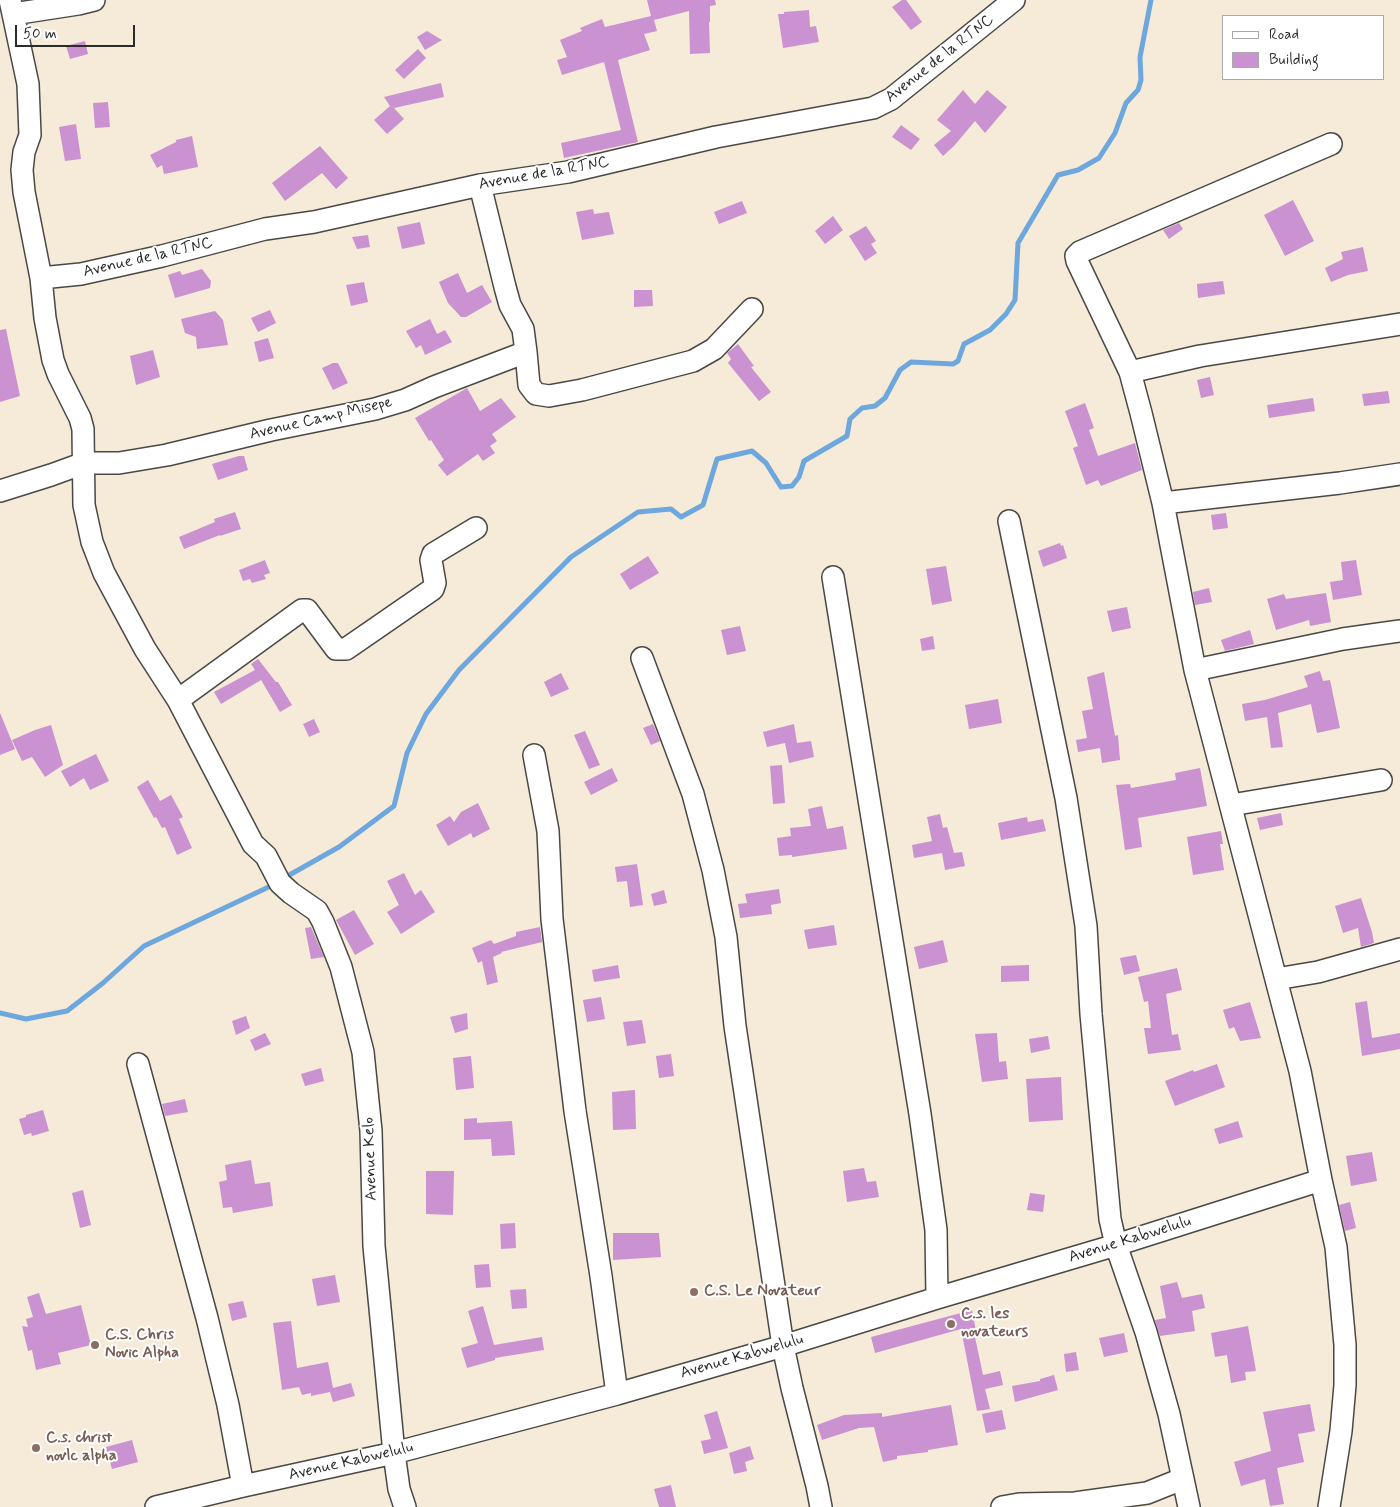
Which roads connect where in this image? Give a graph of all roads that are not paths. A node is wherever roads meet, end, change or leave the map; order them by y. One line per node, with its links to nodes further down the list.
1 (94, 0): 3 (street)
2 (1014, 0): 5 (street, Avenue de la RTNC)
3 (12, 7): 6 (street, Avenue Kelo)
4 (1330, 144): 10 (street)
5 (480, 185): 6 (street, Avenue de la RTNC); 9 (street)
6 (41, 278): 11 (street, Avenue Kelo)
7 (752, 309): 9 (street)
8 (1400, 324): 10 (street)
9 (526, 352): 11 (street, Avenue Camp Misepe)
10 (1130, 372): 14 (street)
11 (84, 463): 13 (street, Avenue Camp Misepe); 21 (street, Avenue Kelo)
12 (1400, 474): 14 (street)
13 (0, 491)
14 (1163, 503): 20 (street)
15 (1009, 522): 29 (street)
16 (476, 528): 21 (street)
17 (833, 577): 30 (street)
18 (1400, 631): 20 (street)
19 (642, 658): 31 (street)
20 (1195, 670): 24 (street)
21 (178, 700): 33 (street, Avenue Kelo)
22 (534, 755): 32 (street)
23 (1381, 780): 24 (street)
24 (1232, 805): 26 (street)
25 (1400, 949): 26 (street)
26 (1276, 979): 28 (street)
27 (138, 1064): 35 (street)
28 (1321, 1180): 29 (street, Avenue Kabwelulu); 41 (street)
29 (1116, 1246): 30 (street, Avenue Kabwelulu); 34 (street)
30 (937, 1298): 31 (street, Avenue Kabwelulu)
31 (783, 1346): 32 (street, Avenue Kabwelulu); 38 (street)
32 (616, 1394): 33 (street, Avenue Kabwelulu)
33 (394, 1453): 35 (street, Avenue Kabwelulu); 37 (street, Avenue Kelo)
34 (1182, 1479): 39 (street); 40 (street)
35 (243, 1486): 36 (street, Avenue Kabwelulu)
36 (156, 1507)
37 (405, 1507)
38 (820, 1507)
39 (1002, 1507)
40 (1189, 1507)
41 (1329, 1507)

